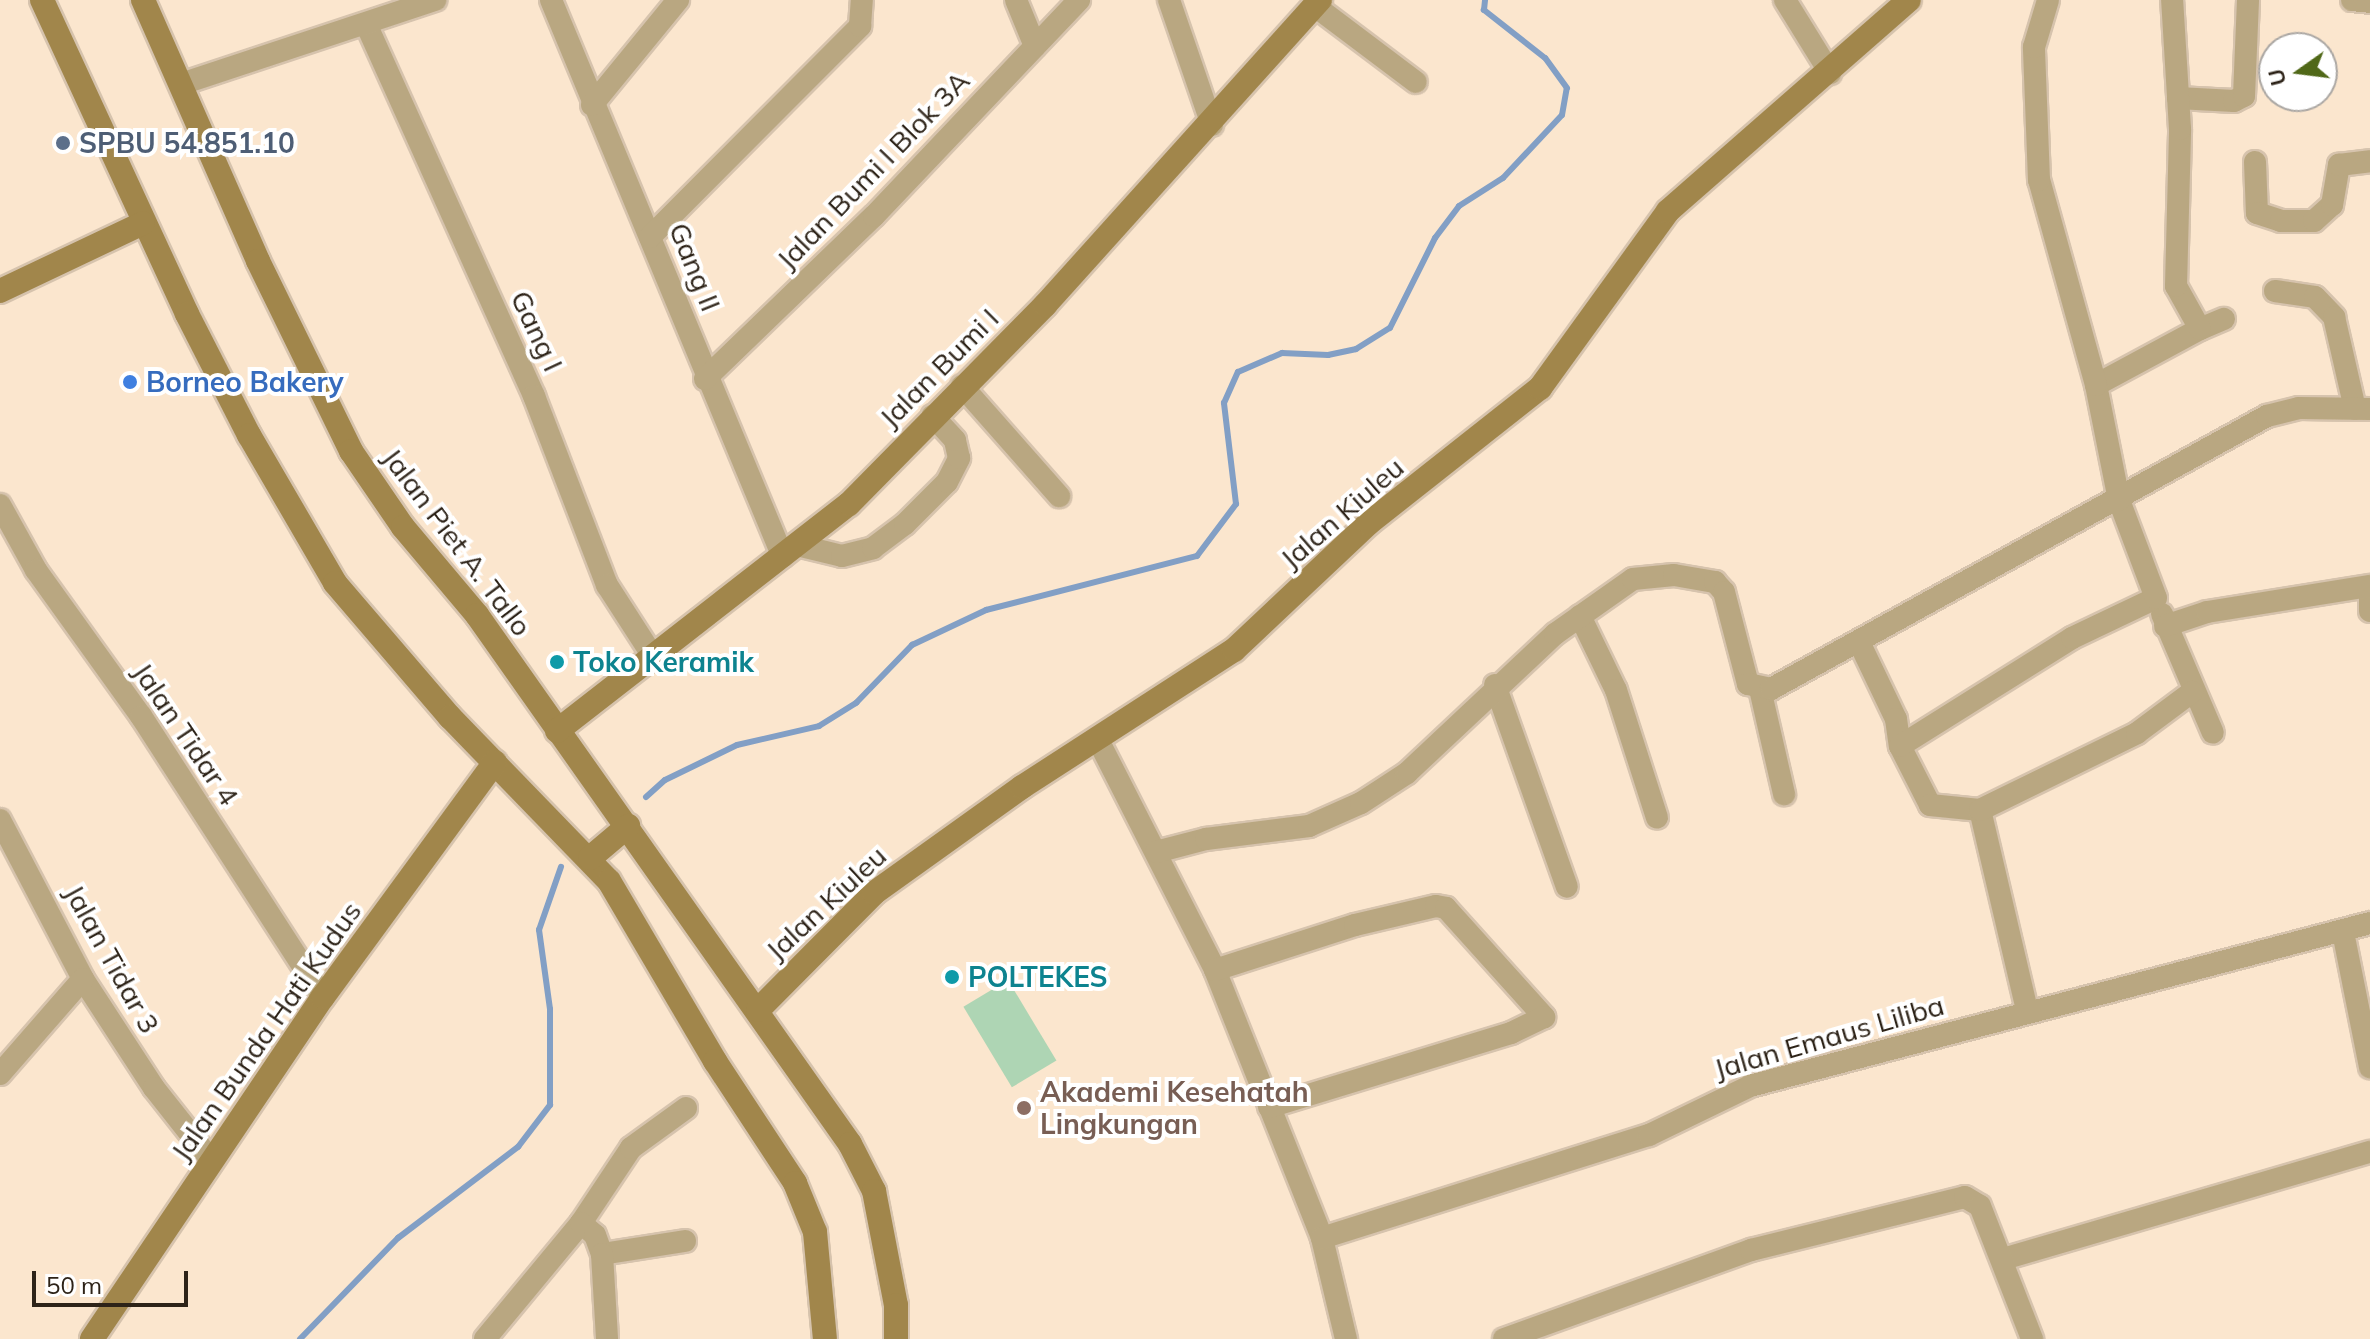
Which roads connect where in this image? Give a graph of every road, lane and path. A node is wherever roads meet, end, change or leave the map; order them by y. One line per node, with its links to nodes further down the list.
1 (42, 0): 28 (street)
2 (143, 0): 22 (street, Jalan Piet A. Tallo)
3 (435, 0): 18 (street)
4 (551, 0): 24 (street, Gang II)
5 (678, 0): 24 (street)
6 (862, 0): 29 (street)
7 (1016, 0): 19 (street)
8 (1079, 0): 19 (street, Jalan Bumi I Blok 3A)
9 (1169, 0): 25 (street)
10 (1785, 0): 20 (street)
11 (1909, 0): 20 (street, Jalan Kiuleu)
12 (2048, 0): 35 (street)
13 (2172, 0): 23 (street)
14 (2248, 0): 23 (street)
15 (2352, 0): 16 (street)
16 (2370, 2)
17 (1317, 3): 21 (street); 25 (street, Jalan Bumi I)
18 (367, 26): 22 (street); 50 (street, Gang I)
19 (1035, 46): 34 (street, Jalan Bumi I Blok 3A)
20 (1830, 73): 56 (street, Jalan Kiuleu)
21 (1416, 82)
22 (181, 84): 54 (street, Jalan Piet A. Tallo)
23 (2178, 98): 33 (street)
24 (592, 105): 29 (street, Gang II)
25 (1212, 125): 36 (street, Jalan Bumi I)
26 (2370, 161): 27 (street)
27 (2255, 162)
28 (143, 223): 30 (street); 58 (street)
29 (650, 237): 34 (street, Gang II)
30 (0, 291)
31 (2275, 291): 37 (street)
32 (2224, 319): 33 (street)
33 (2200, 329): 35 (street)
34 (705, 379): 42 (street, Gang II)
35 (2096, 385): 40 (street)
36 (962, 386): 38 (street, Jalan Bumi I); 39 (street)
37 (2362, 409): 40 (street)
38 (933, 416): 42 (street, Jalan Bumi I); 42 (street)
39 (1059, 496)
40 (2119, 500): 45 (street); 49 (street)
41 (0, 505): 71 (street, Jalan Tidar 4)
42 (790, 551): 50 (street, Jalan Bumi I)
43 (2370, 586): 48 (street)
44 (2370, 597): 46 (street)
45 (2156, 598): 48 (street); 57 (street)
46 (2370, 611)
47 (1580, 616): 51 (street); 52 (street); 61 (street)
48 (2165, 626): 53 (street)
49 (1860, 644): 52 (street); 57 (street)
50 (654, 658): 54 (street, Jalan Bumi I)
51 (1495, 685): 64 (street); 66 (street)
52 (1760, 689): 59 (street)
53 (2192, 692): 55 (street); 60 (street)
54 (557, 731): 63 (street, Jalan Piet A. Tallo)
55 (2213, 733)
56 (1098, 740): 64 (street); 72 (street, Jalan Kiuleu)
57 (1900, 746): 60 (street)
58 (495, 762): 65 (street); 71 (street, Jalan Bunda Hati Kudus)
59 (1784, 794)
60 (1980, 810): 73 (street)
61 (1657, 818)
62 (0, 820): 70 (street, Jalan Tidar 3)
63 (628, 826): 65 (street); 72 (street, Jalan Piet A. Tallo)
64 (1156, 852): 69 (street)
65 (590, 858): 88 (street)
66 (1567, 887)
67 (2370, 923): 68 (street, Jalan Emaus Liliba)
68 (2343, 932): 73 (street, Jalan Emaus Liliba); 74 (street)
69 (1215, 970): 76 (street); 76 (street)
70 (83, 979): 75 (street); 79 (street, Jalan Tidar 3)
71 (323, 997): 79 (street, Jalan Bunda Hati Kudus)
72 (758, 1010): 89 (street, Jalan Piet A. Tallo)
73 (2027, 1010): 81 (street, Jalan Emaus Liliba)
74 (2370, 1067)
75 (0, 1074)
76 (1269, 1107): 81 (street)
77 (686, 1108): 80 (street)
78 (2370, 1152): 84 (street)
79 (210, 1159): 85 (street, Jalan Bunda Hati Kudus)
80 (581, 1223): 83 (street); 86 (street)
81 (1322, 1238): 90 (street)
82 (685, 1241): 83 (street)
83 (602, 1254): 87 (street)
84 (2003, 1259): 91 (street); 92 (street)
85 (92, 1339)
86 (485, 1339)
87 (607, 1339)
88 (825, 1339)
89 (896, 1339)
90 (1346, 1339)
91 (1504, 1339)
92 (2032, 1339)

